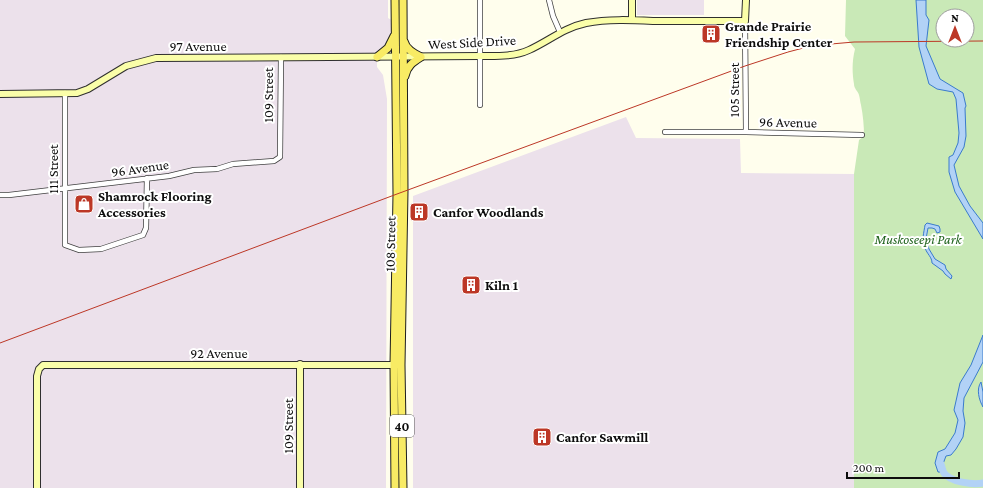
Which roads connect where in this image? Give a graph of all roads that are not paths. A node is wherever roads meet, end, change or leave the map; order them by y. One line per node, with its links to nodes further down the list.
1 (395, 0): 10 (main road, 108 Street / 40)
2 (403, 0): 11 (main road, 108 Street / 40)
3 (480, 0): 12 (street)
4 (549, 0): 9 (street)
5 (632, 0): 7 (street)
6 (746, 0): 8 (street, 105 Street)
7 (632, 20): 8 (street, West Side Drive); 9 (street, West Side Drive)
8 (745, 21): 23 (street, 105 Street)
9 (560, 32): 12 (street, West Side Drive)
10 (395, 33): 14 (main road); 15 (main road, 108 Street / 40)
11 (403, 39): 16 (main road, 108 Street / 40); 17 (main road)
12 (480, 56): 17 (street, West Side Drive); 21 (street)
13 (281, 57): 14 (street, 97 Avenue); 19 (street, 97 Avenue); 25 (street, 109 Street)
14 (377, 57): 15 (street, 97 Avenue)
15 (396, 57): 16 (street, 97 Avenue); 30 (main road, 108 Street / 40)
16 (404, 57): 17 (street, West Side Drive); 18 (main road, 108 Street / 40)
17 (421, 57): 18 (main road)
18 (403, 84): 30 (main road, 108 Street / 40)
19 (65, 93): 20 (street, 97 Avenue); 27 (street, 111 Street)
20 (0, 94)
21 (480, 105)
22 (666, 132): 23 (street, 96 Avenue)
23 (746, 132): 24 (street, 96 Avenue)
24 (862, 135)
25 (280, 157): 26 (street, 96 Avenue)
26 (147, 178): 27 (street, 96 Avenue); 27 (street, 111 Street)
27 (65, 188): 28 (street, 96 Avenue)
28 (0, 195)
29 (300, 364): 30 (street, 92 Avenue); 31 (street, 92 Avenue); 32 (street, 109 Street)
30 (398, 365): 33 (main road, 108 Street / 40); 34 (main road, 108 Street / 40)
31 (37, 488)
32 (300, 488)
33 (395, 488)
34 (403, 488)

